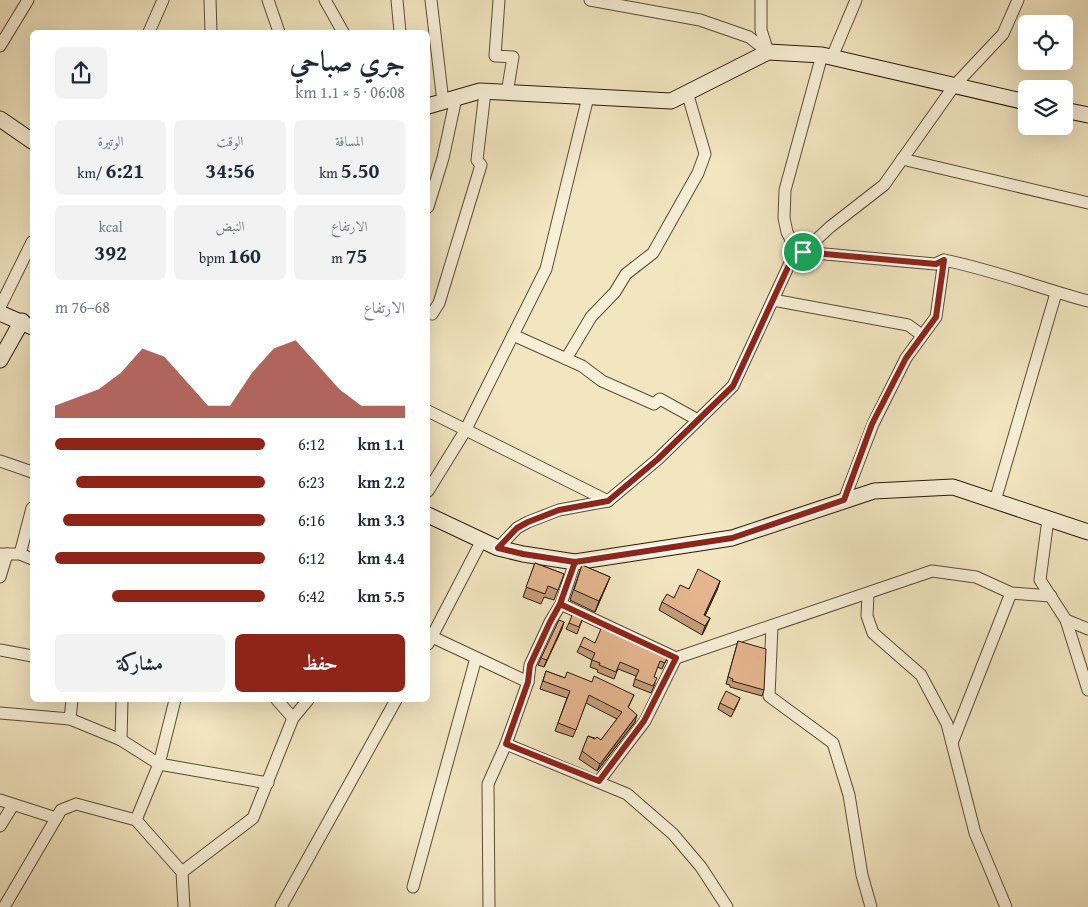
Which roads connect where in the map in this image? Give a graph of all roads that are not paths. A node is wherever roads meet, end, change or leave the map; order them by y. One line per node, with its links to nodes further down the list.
1 (28, 0): 18 (street)
2 (163, 0): 13 (street)
3 (210, 0): 14 (street)
4 (268, 0): 15 (street)
5 (325, 0): 16 (street)
6 (397, 0): 17 (street)
7 (430, 0): 26 (street)
8 (499, 0): 24 (street)
9 (590, 0): 19 (street)
10 (761, 0): 19 (street)
11 (856, 0): 20 (street)
12 (1018, 0): 21 (street)
13 (150, 30)
14 (211, 30)
15 (278, 30)
16 (342, 30)
17 (400, 30)
18 (0, 46)
19 (768, 52): 20 (street); 23 (street)
20 (827, 56): 21 (street); 37 (street)
21 (954, 86): 27 (street); 33 (street)
22 (485, 92): 24 (street); 26 (street); 44 (street)
23 (687, 92): 25 (street); 48 (street)
24 (507, 93): 25 (street)
25 (588, 97): 47 (street)
26 (450, 100): 28 (street); 34 (street)
27 (1018, 100)
28 (430, 105)
29 (1073, 112): 30 (street)
30 (1088, 115)
31 (0, 119): 32 (street)
32 (30, 140)
33 (902, 159): 35 (street); 37 (street)
34 (430, 200)
35 (1088, 203)
36 (30, 246): 42 (street)
37 (801, 254): 38 (street); 40 (street)
38 (944, 260): 39 (street); 46 (street)
39 (1056, 292): 41 (street); 57 (street)
40 (773, 300): 46 (street); 51 (street)
41 (1088, 301)
42 (0, 307)
43 (0, 313): 45 (street)
44 (430, 313)
45 (27, 324): 49 (street)
46 (922, 335): 56 (street)
47 (513, 336): 48 (street); 52 (street)
48 (566, 359): 51 (street)
49 (0, 360)
50 (430, 412): 52 (street)
51 (698, 420): 58 (street)
52 (466, 431): 55 (street); 58 (street)
53 (0, 461): 54 (street)
54 (30, 471)
55 (430, 488)
56 (844, 500): 57 (street); 68 (street)
57 (995, 500): 61 (street)
58 (608, 501): 64 (street)
59 (30, 516): 66 (street)
60 (430, 516): 63 (street)
61 (1048, 519): 62 (street); 72 (street)
62 (1088, 532)
63 (481, 542): 64 (street); 77 (street)
64 (498, 548): 68 (street)
65 (4, 554): 66 (street); 69 (street)
66 (20, 554): 67 (street)
67 (30, 558)
68 (575, 562): 73 (street)
69 (0, 577)
70 (1011, 593): 71 (street); 72 (street); 95 (street)
71 (868, 594): 75 (street); 95 (street)
72 (1051, 596): 74 (street)
73 (560, 604): 82 (street); 83 (street)
74 (1066, 620): 76 (street); 84 (street)
75 (772, 626): 82 (street); 112 (street)
76 (1088, 629)
77 (430, 637)
78 (430, 639): 81 (street)
79 (0, 650): 80 (street)
80 (30, 656)
81 (476, 658): 83 (street); 106 (street)
82 (676, 658): 98 (street)
83 (528, 682): 96 (street)
84 (1088, 690)
85 (72, 702): 93 (street)
86 (122, 702): 94 (street)
87 (175, 702): 97 (street)
88 (279, 702): 92 (street)
89 (306, 702): 92 (street)
90 (395, 702): 109 (street)
91 (0, 713): 93 (street)
92 (293, 718): 99 (street)
93 (70, 719): 94 (street)
94 (121, 740): 97 (street)
95 (952, 742): 113 (street)
96 (506, 744): 98 (street); 110 (street)
97 (159, 764): 99 (street); 103 (street)
98 (599, 781): 111 (street)
99 (268, 783): 105 (street)
100 (0, 800): 101 (street)
101 (13, 805): 102 (street); 104 (street)
102 (56, 818): 103 (street); 107 (street)
103 (136, 820): 105 (street)
104 (0, 826)
105 (182, 872): 108 (street)
106 (413, 886)
107 (4, 907)
108 (184, 907)
109 (281, 907)
110 (489, 907)
111 (727, 907)
112 (871, 907)
113 (1006, 907)

